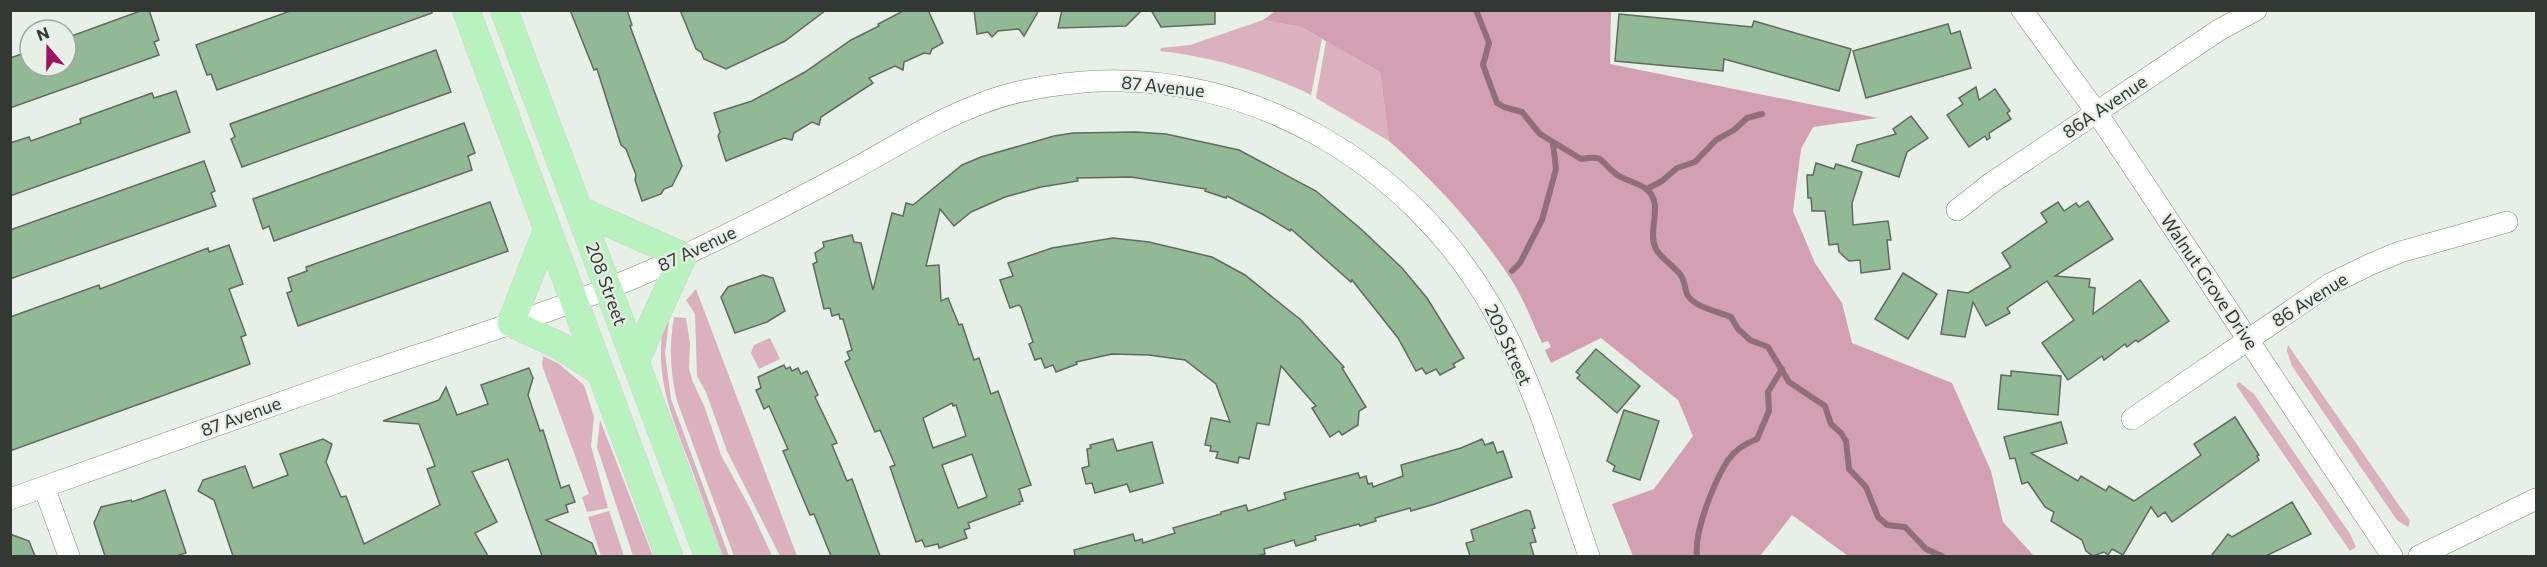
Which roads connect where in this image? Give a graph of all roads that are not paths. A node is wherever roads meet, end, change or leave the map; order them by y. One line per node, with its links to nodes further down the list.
1 (466, 10): 10 (main road, 208 Street)
2 (504, 10): 7 (main road, 208 Street)
3 (2022, 10): 5 (street, Walnut Grove Drive)
4 (2256, 10): 5 (street, 86A Avenue)
5 (2097, 113): 8 (street, 86A Avenue); 15 (street, Walnut Grove Drive)
6 (1370, 169): 11 (street, 87 Avenue); 25 (street, 209 Street)
7 (579, 210): 11 (main road); 12 (main road, 208 Street)
8 (1957, 210)
9 (2507, 222): 15 (street, 86 Avenue)
10 (547, 230): 13 (main road, 208 Street); 14 (main road)
11 (683, 256): 12 (street, 87 Avenue); 16 (main road)
12 (607, 289): 13 (street, 87 Avenue); 16 (main road, 208 Street)
13 (573, 302): 14 (street, 87 Avenue); 17 (main road, 208 Street)
14 (511, 323): 17 (main road); 19 (street, 87 Avenue)
15 (2247, 340): 18 (street, 86 Avenue); 26 (street, Walnut Grove Drive)
16 (635, 362): 24 (main road, 208 Street)
17 (599, 371): 23 (main road, 208 Street)
18 (2132, 419)
19 (44, 487): 20 (street, 87 Avenue); 22 (street)
20 (10, 499)
21 (2536, 499): 27 (street)
22 (69, 556)
23 (669, 556)
24 (708, 556)
25 (1589, 556)
26 (2392, 556)
27 (2420, 556)

